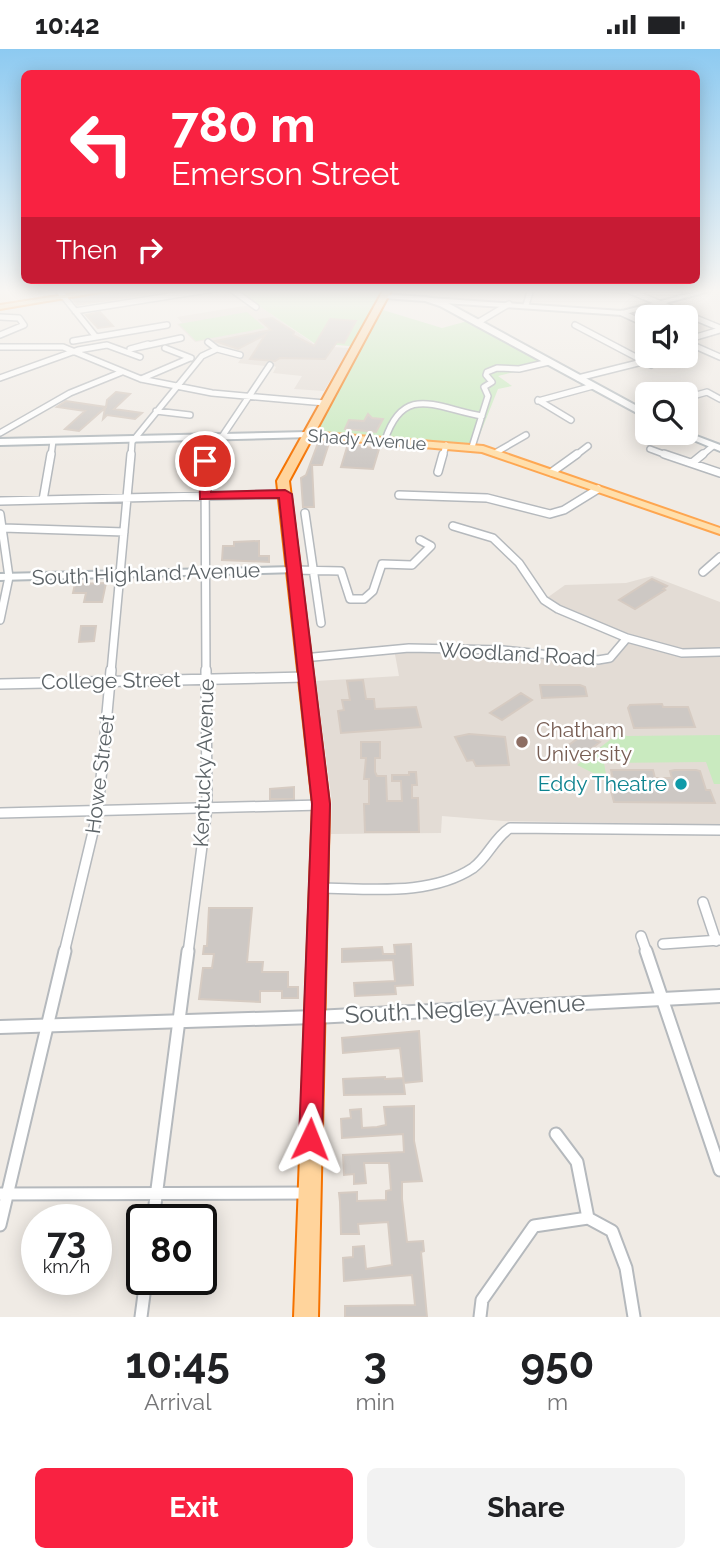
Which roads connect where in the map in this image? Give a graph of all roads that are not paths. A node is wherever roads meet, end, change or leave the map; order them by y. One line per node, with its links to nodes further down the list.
1 (64, 348): 10 (street)
2 (92, 348): 10 (street)
3 (115, 348): 12 (street)
4 (165, 348): 14 (street)
5 (355, 348): 26 (highway)
6 (523, 348): 15 (main road)
7 (620, 348): 18 (street)
8 (700, 348): 13 (street)
9 (217, 349): 11 (street); 14 (street)
10 (75, 352): 17 (street); 19 (street)
11 (240, 355)
12 (140, 358)
13 (720, 358)
14 (195, 359): 20 (street); 21 (street)
15 (549, 362): 18 (main road); 30 (street)
16 (270, 365): 24 (street, Kentucky Avenue)
17 (122, 372): 20 (street); 32 (street)
18 (578, 377): 22 (main road)
19 (0, 378)
20 (141, 379): 21 (street)
21 (176, 386): 24 (street); 28 (street)
22 (593, 386): 27 (main road); 31 (street)
23 (698, 395): 25 (street)
24 (248, 397): 26 (street); 35 (street, Kentucky Avenue)
25 (720, 399)
26 (325, 403): 33 (highway)
27 (635, 409)
28 (156, 411): 29 (street); 36 (street)
29 (190, 415)
30 (482, 416): 37 (street); 43 (street)
31 (571, 421)
32 (0, 433)
33 (308, 435): 35 (main road, Shady Avenue); 37 (main road, Shady Avenue); 52 (highway)
34 (526, 435): 46 (street)
35 (222, 437): 36 (main road, Shady Avenue); 54 (street, Kentucky Avenue)
36 (133, 439): 40 (main road, Shady Avenue); 55 (street, Howe Street)
37 (385, 440): 41 (main road, Shady Avenue)
38 (698, 440): 44 (main road)
39 (0, 442): 40 (main road, Shady Avenue)
40 (53, 442): 56 (street)
41 (446, 445): 43 (main road, Shady Avenue); 48 (street)
42 (588, 446): 49 (street)
43 (472, 447): 46 (main road, Shady Avenue)
44 (717, 447): 47 (street)
45 (650, 449): 47 (street)
46 (495, 453): 49 (main road, Shady Avenue)
47 (692, 464): 50 (street)
48 (438, 472)
49 (552, 473): 51 (main road, Shady Avenue)
50 (720, 473)
51 (598, 489): 53 (street); 62 (main road, Shady Avenue)
52 (285, 494): 54 (street); 67 (highway)
53 (399, 495)
54 (205, 496): 55 (street); 68 (street, Kentucky Avenue)
55 (126, 498): 56 (street); 63 (street, Howe Street)
56 (43, 500): 57 (street)
57 (0, 501)
58 (0, 513): 61 (street)
59 (305, 513): 66 (street)
60 (453, 526): 74 (street)
61 (3, 528): 63 (street); 71 (street)
62 (720, 531)
63 (124, 532): 70 (street, Howe Street)
64 (420, 540): 66 (street)
65 (720, 557): 69 (street)
66 (314, 569): 67 (street); 73 (street)
67 (293, 570): 68 (main road, South Highland Avenue); 76 (highway)
68 (205, 572): 70 (main road, South Highland Avenue); 78 (street, Kentucky Avenue)
69 (703, 572)
70 (120, 575): 71 (main road, South Highland Avenue); 79 (street, Howe Street)
71 (4, 577): 72 (street)
72 (0, 619)
73 (321, 623)
74 (627, 638): 75 (street); 76 (street, Woodland Road)
75 (720, 652)
76 (303, 658): 77 (highway)
77 (305, 677): 78 (street, College Street); 81 (highway)
78 (207, 679): 79 (street, College Street); 82 (street, Kentucky Avenue)
79 (110, 681): 80 (street, College Street); 83 (street, Howe Street)
80 (0, 684)
81 (321, 805): 82 (street); 86 (highway)
82 (207, 808): 83 (street); 94 (street, Kentucky Avenue)
83 (98, 811): 84 (street); 95 (street, Howe Street)
84 (0, 813)
85 (720, 830): 86 (street)
86 (318, 888): 93 (highway)
87 (703, 902): 89 (street)
88 (641, 936): 92 (street)
89 (718, 940): 90 (street)
90 (663, 944)
91 (720, 996): 92 (street, South Negley Avenue)
92 (660, 999): 93 (street, South Negley Avenue); 98 (street)
93 (315, 1017): 94 (street, South Negley Avenue); 100 (highway)
94 (179, 1022): 95 (street, South Negley Avenue); 102 (street, Kentucky Avenue)
95 (47, 1025): 96 (street, South Negley Avenue); 101 (street, Howe Street)
96 (0, 1027)
97 (556, 1134): 104 (street)
98 (716, 1146): 99 (street)
99 (720, 1170)
100 (309, 1193): 102 (street); 108 (highway)
101 (4, 1194): 102 (street); 105 (street, Howe Street)
102 (156, 1195): 103 (street, Kentucky Avenue)
103 (155, 1204)
104 (588, 1218): 109 (street); 110 (street)
105 (0, 1224)
106 (144, 1295): 107 (street)
107 (141, 1317)
108 (306, 1317)
109 (480, 1317)
110 (634, 1317)

